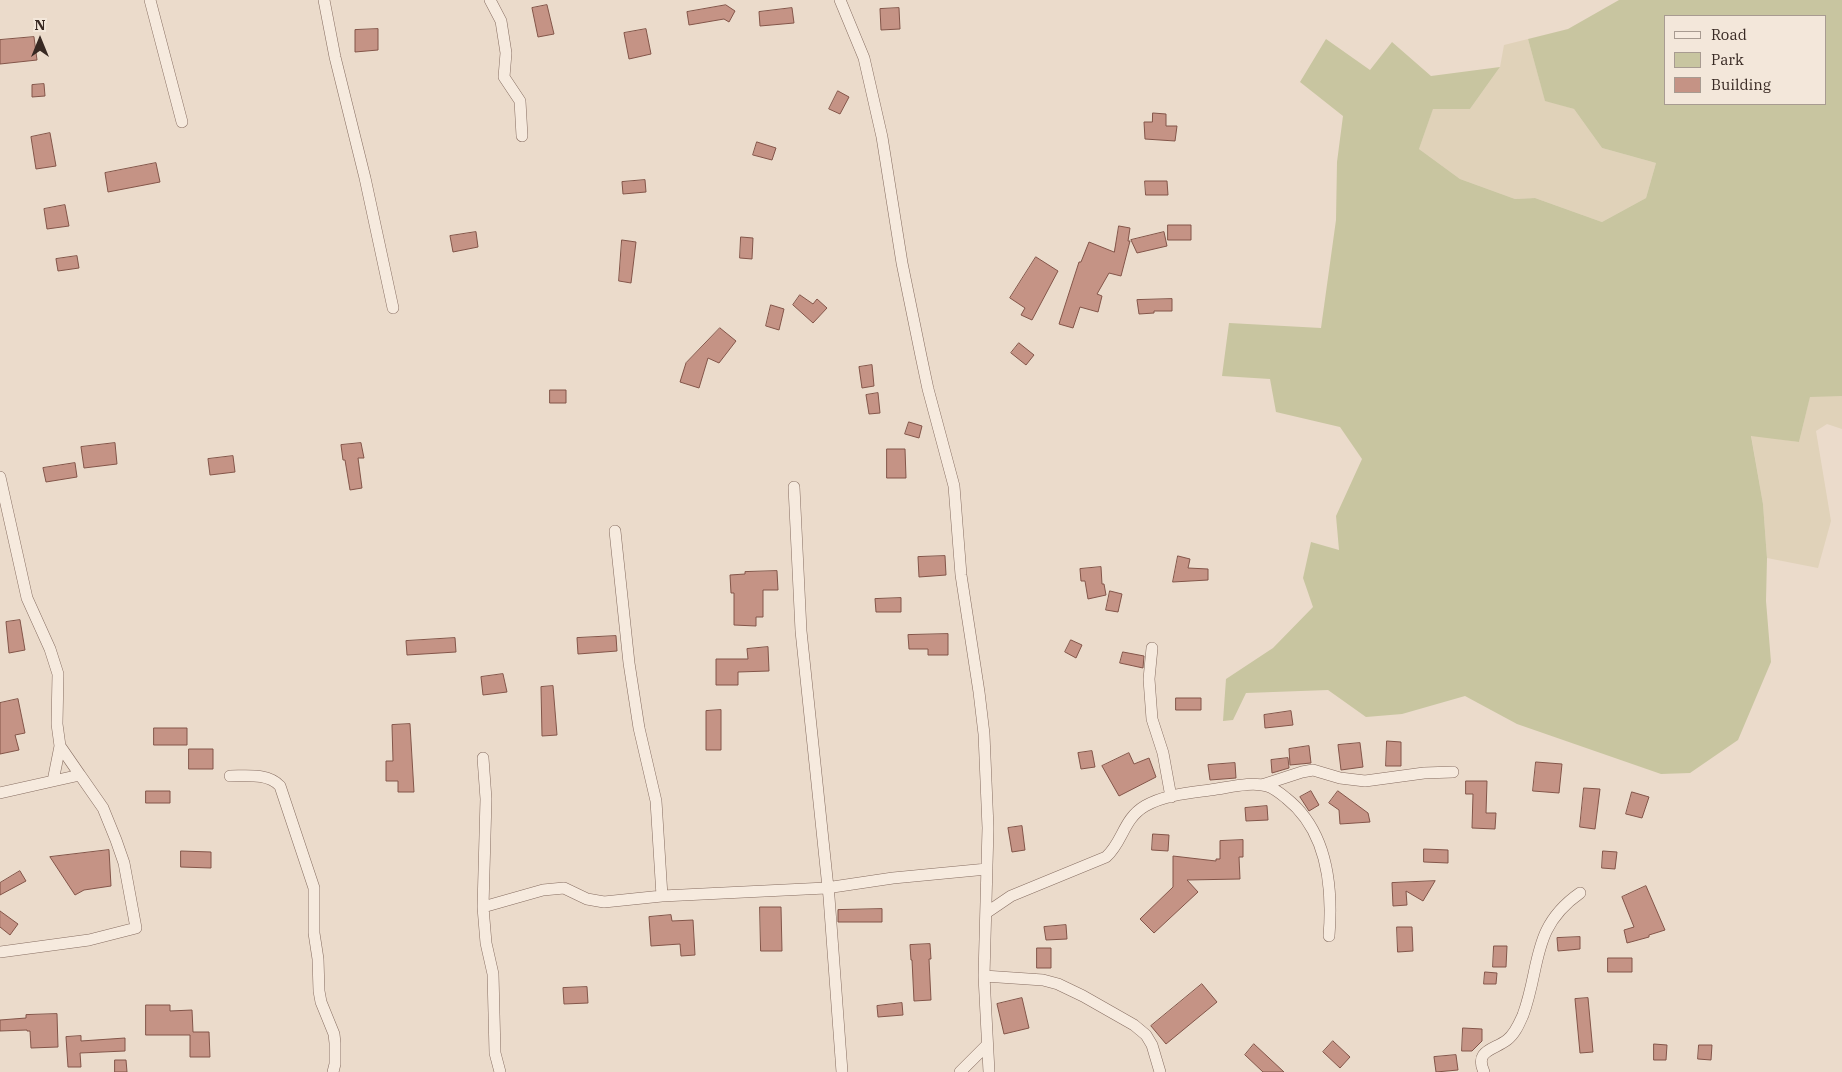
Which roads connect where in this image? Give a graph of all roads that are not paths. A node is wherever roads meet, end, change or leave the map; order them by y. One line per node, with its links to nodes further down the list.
1 (150, 0): 5 (street)
2 (324, 0): 7 (street)
3 (490, 0): 6 (street)
4 (840, 0): 21 (street)
5 (182, 122)
6 (522, 136)
7 (393, 308)
8 (0, 477): 12 (street)
9 (794, 487): 22 (street)
10 (615, 530): 24 (street)
11 (1152, 648): 20 (street)
12 (60, 746): 15 (street); 17 (street)
13 (483, 758): 25 (street)
14 (1453, 772): 18 (street)
15 (80, 775): 17 (street); 28 (street)
16 (230, 776): 31 (street)
17 (53, 781): 19 (street)
18 (1262, 785): 20 (street); 27 (street)
19 (0, 793)
20 (1171, 797): 26 (street)
21 (987, 870): 22 (street); 26 (street)
22 (826, 888): 24 (street); 33 (street)
23 (1580, 893): 37 (street)
24 (662, 896): 25 (street)
25 (483, 907): 32 (street)
26 (986, 913): 29 (street)
27 (1329, 936)
28 (0, 952)
29 (984, 976): 30 (street); 36 (street)
30 (987, 1045): 34 (street); 35 (street)
31 (332, 1072)
32 (500, 1072)
33 (842, 1072)
34 (960, 1072)
35 (989, 1072)
36 (1160, 1072)
37 (1484, 1072)

